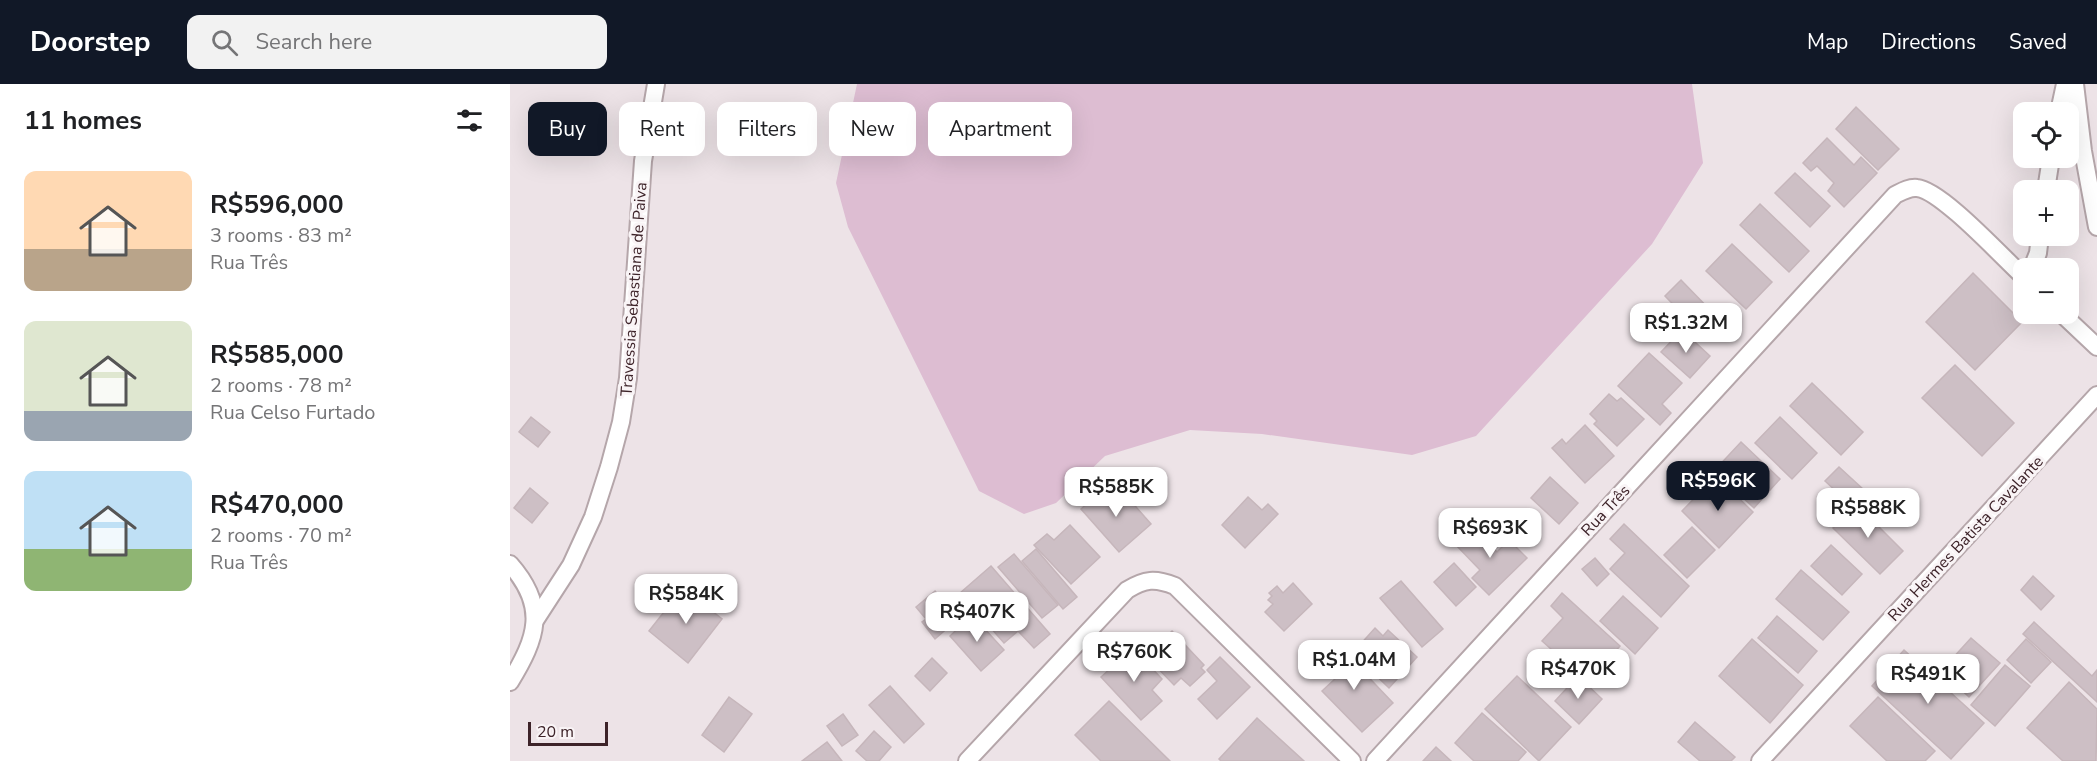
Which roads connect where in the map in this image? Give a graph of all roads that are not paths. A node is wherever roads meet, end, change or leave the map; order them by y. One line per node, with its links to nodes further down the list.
1 (656, 84): 11 (street, Travessia Sebastiana de Paiva)
2 (2065, 84): 4 (street)
3 (2075, 84): 5 (street)
4 (2061, 102)
5 (2097, 227)
6 (2013, 267): 15 (street, Rua Três)
7 (2073, 324): 8 (street)
8 (2097, 347)
9 (2097, 394): 16 (street, Rua Hermes Batista Cavalante)
10 (510, 564): 11 (street)
11 (536, 619): 12 (street)
12 (510, 682)
13 (967, 761): 14 (street)
14 (1352, 761)
15 (1375, 761)
16 (1760, 761)

